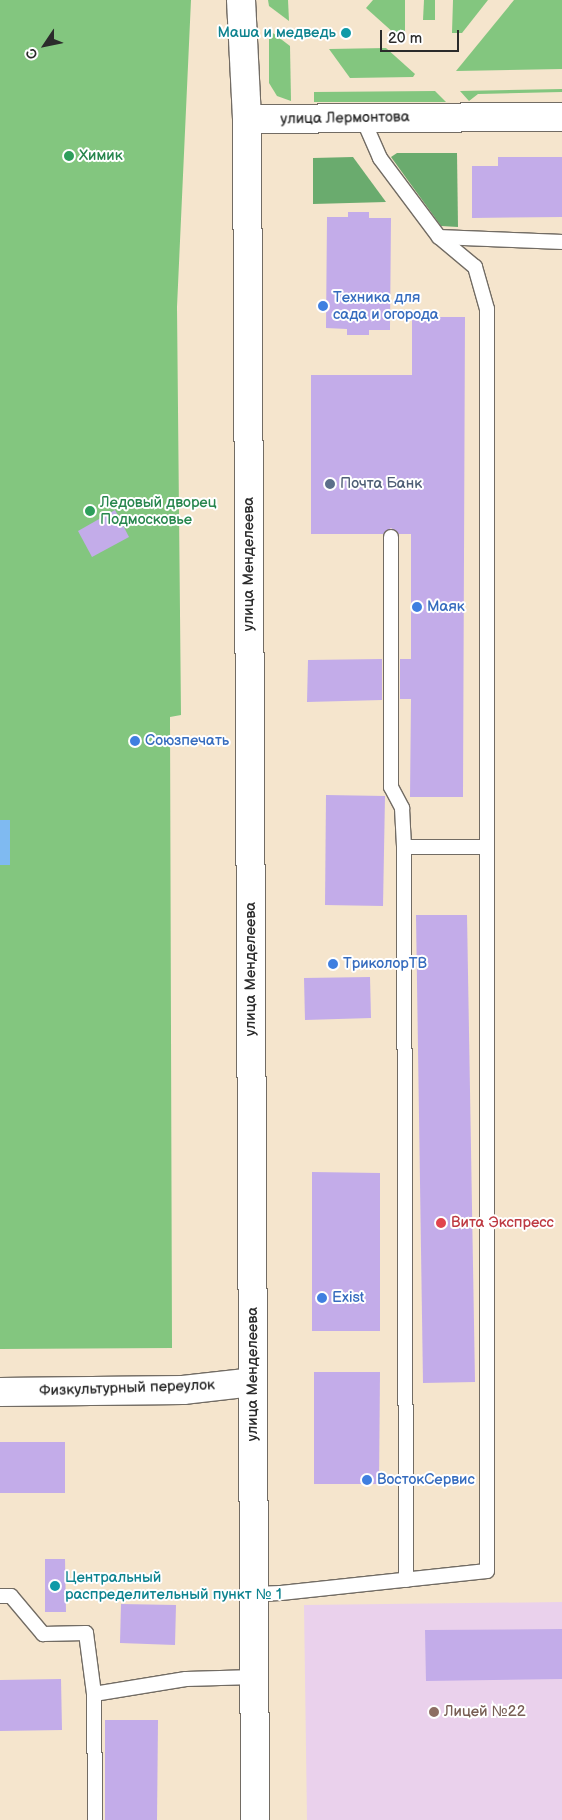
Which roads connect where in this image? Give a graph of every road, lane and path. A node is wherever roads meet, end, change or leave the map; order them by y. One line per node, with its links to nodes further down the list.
1 (241, 0): 4 (main road)
2 (362, 117): 3 (main road, улица Лермонтова); 4 (main road, улица Лермонтова); 5 (lane)
3 (562, 117)
4 (247, 119): 10 (main road, улица Менделеева)
5 (439, 236): 6 (lane); 9 (lane)
6 (562, 242)
7 (391, 537): 8 (lane)
8 (404, 847): 9 (lane); 12 (lane)
9 (487, 847): 12 (lane)
10 (253, 1382): 11 (main road, Физкультурный переулок); 13 (main road, улица Менделеева)
11 (0, 1392)
12 (406, 1580): 13 (lane)
13 (254, 1594): 15 (main road, улица Менделеева)
14 (0, 1596): 16 (lane)
15 (255, 1677): 16 (lane); 18 (main road, улица Менделеева)
16 (94, 1694): 17 (lane)
17 (95, 1820)
18 (255, 1820)

